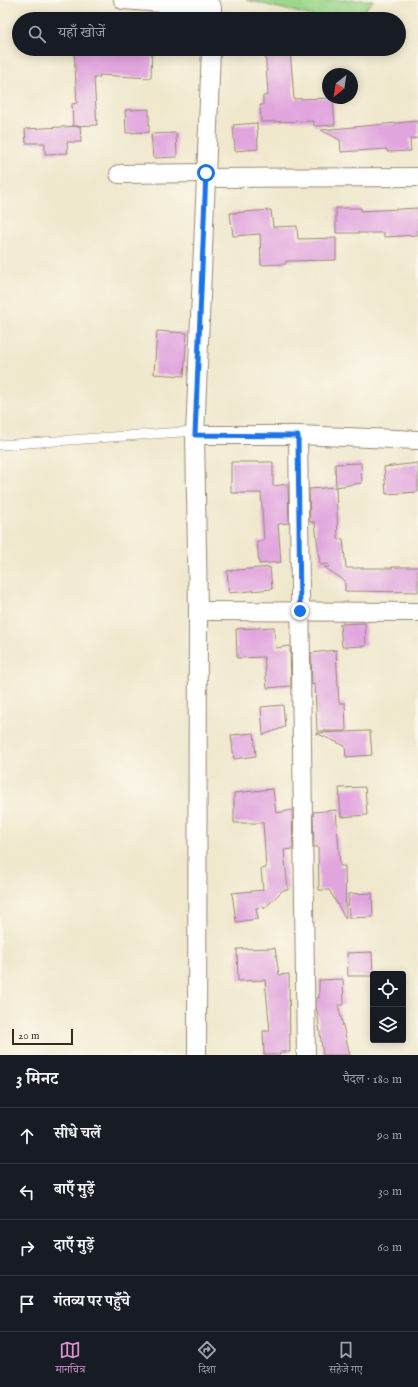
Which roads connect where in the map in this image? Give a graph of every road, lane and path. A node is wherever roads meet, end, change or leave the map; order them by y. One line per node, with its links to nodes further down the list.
1 (123, 0): 2 (street)
2 (212, 12)
3 (211, 56): 5 (street)
4 (119, 174): 5 (street)
5 (206, 176): 6 (street); 7 (street)
6 (418, 177)
7 (195, 433): 8 (street); 10 (lane); 11 (street)
8 (298, 436): 9 (street); 12 (street)
9 (418, 440)
10 (0, 445)
11 (198, 611): 12 (street); 14 (street)
12 (300, 611): 13 (street); 15 (street)
13 (418, 612)
14 (197, 1055)
15 (306, 1055)

